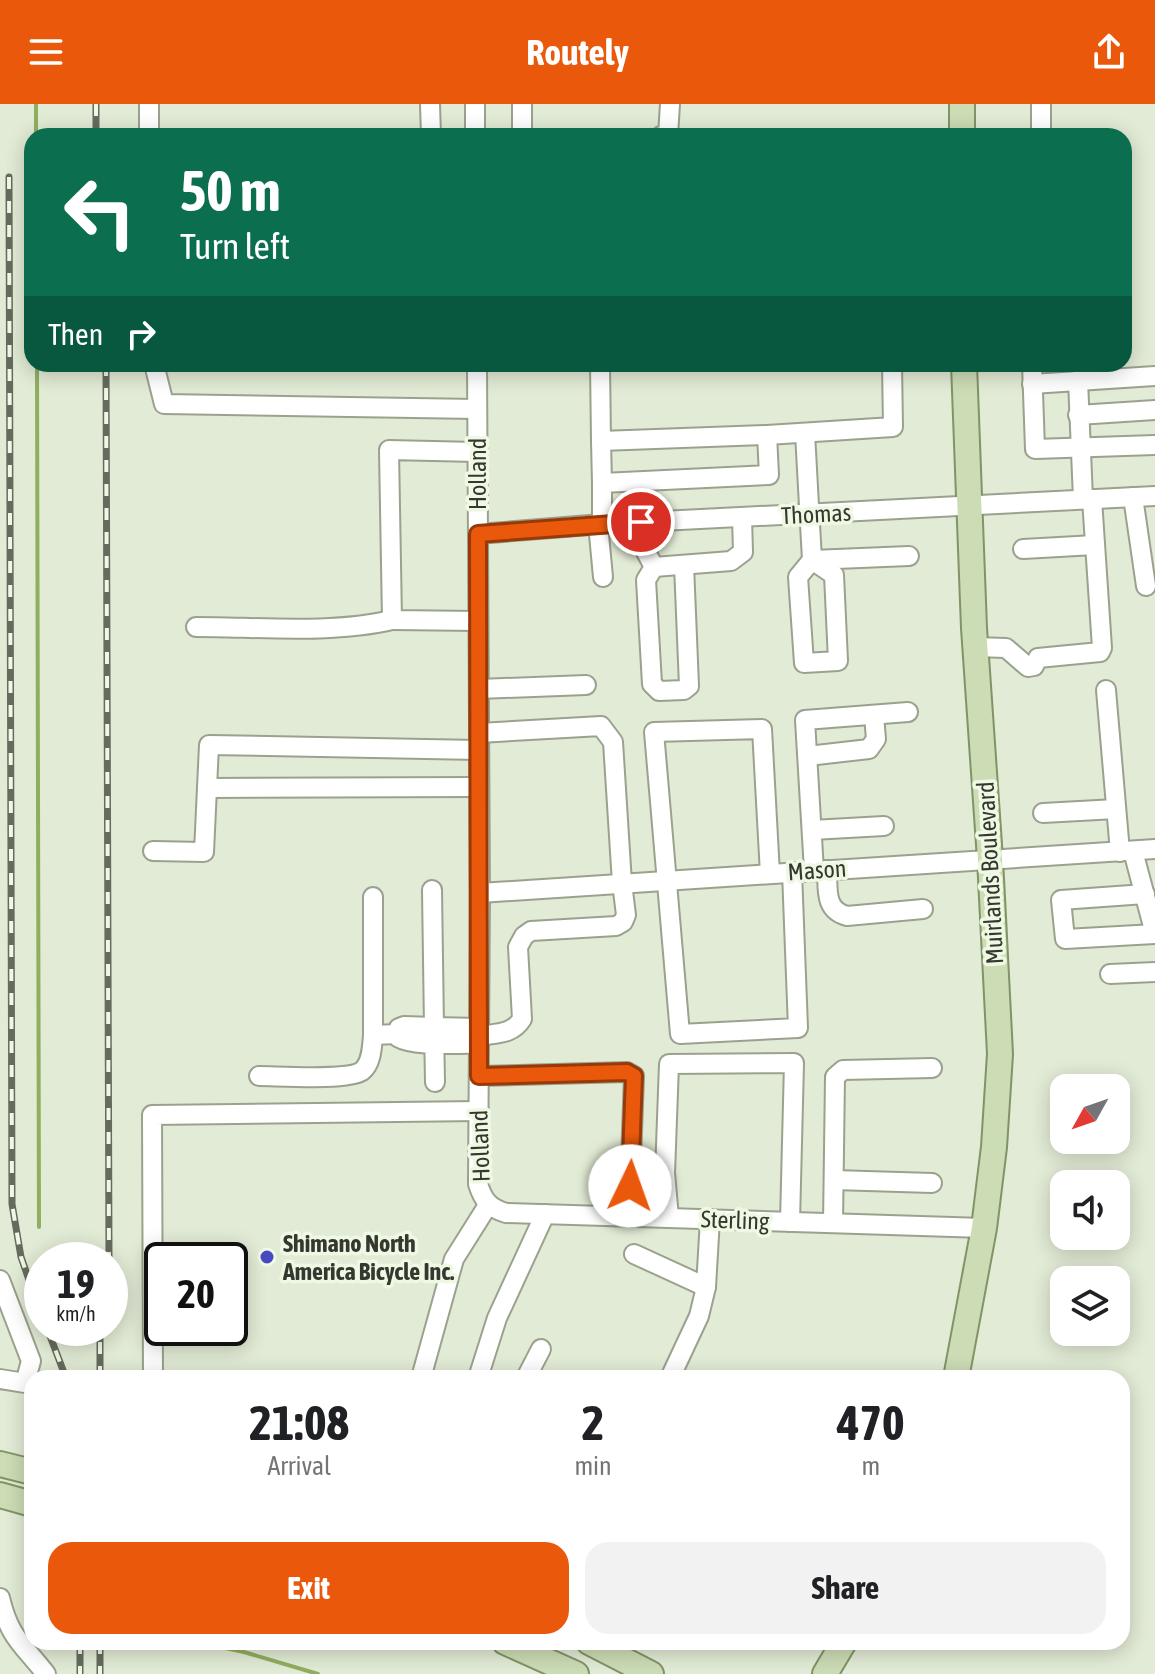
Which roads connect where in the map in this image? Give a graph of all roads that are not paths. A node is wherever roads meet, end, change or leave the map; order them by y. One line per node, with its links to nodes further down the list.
1 (149, 104): 8 (street)
2 (430, 104): 9 (street)
3 (475, 104): 10 (street)
4 (522, 104): 11 (street)
5 (670, 104): 12 (street)
6 (962, 104): 13 (main road)
7 (1041, 104): 14 (street)
8 (149, 128)
9 (431, 128)
10 (475, 128)
11 (522, 128)
12 (668, 128)
13 (962, 128)
14 (1041, 128)
15 (156, 372): 24 (street)
16 (477, 372): 24 (street, Holland)
17 (600, 372): 29 (street)
18 (892, 372): 27 (street)
19 (964, 372): 37 (main road, Muirlands Boulevard)
20 (1032, 372): 23 (street)
21 (1155, 376): 22 (street)
22 (1078, 380): 23 (street); 26 (street)
23 (1032, 384): 31 (street)
24 (477, 409): 32 (street, Holland)
25 (1155, 410): 26 (street)
26 (1078, 415): 31 (street)
27 (805, 433): 28 (street); 38 (street)
28 (767, 435): 29 (street); 33 (street)
29 (601, 441): 33 (street)
30 (1155, 445): 31 (street)
31 (1079, 448): 36 (street)
32 (477, 452): 42 (street, Holland); 52 (street)
33 (602, 483): 41 (street)
34 (1155, 496): 35 (street, Thomas)
35 (1133, 497): 36 (street, Thomas); 43 (street)
36 (1087, 499): 37 (street, Thomas); 44 (street)
37 (969, 505): 38 (street, Thomas); 55 (main road, Muirlands Boulevard)
38 (810, 515): 39 (street, Thomas); 47 (street)
39 (742, 518): 40 (street, Thomas); 48 (street)
40 (641, 522): 41 (street, Thomas); 49 (street)
41 (600, 524): 42 (street, Thomas); 50 (street)
42 (478, 534): 53 (street, Holland)
43 (1147, 541): 51 (street)
44 (1095, 545): 45 (street); 55 (street)
45 (1023, 549)
46 (909, 556): 47 (street)
47 (812, 560): 47 (street)
48 (684, 565): 49 (street); 49 (street)
49 (654, 567)
50 (603, 577)
51 (1146, 586)
52 (392, 620): 53 (street); 54 (street)
53 (478, 621): 57 (street, Holland)
54 (196, 627)
55 (975, 647): 72 (main road, Muirlands Boulevard)
56 (586, 685): 57 (street)
57 (479, 689): 61 (street, Holland)
58 (1106, 690): 65 (street)
59 (908, 712): 60 (street)
60 (874, 716): 62 (street); 62 (street)
61 (479, 741): 63 (street, Holland); 64 (street); 77 (street)
62 (808, 756): 68 (street)
63 (479, 787): 64 (street); 79 (street, Holland)
64 (207, 788): 70 (street)
65 (1116, 809): 66 (street); 71 (street)
66 (1043, 813)
67 (884, 826): 68 (street)
68 (812, 830): 73 (street)
69 (1155, 849): 71 (street, Mason)
70 (153, 851)
71 (1126, 852): 72 (street, Mason); 80 (street)
72 (990, 859): 73 (street, Mason); 103 (main road, Muirlands Boulevard)
73 (820, 870): 74 (street, Mason); 82 (street)
74 (792, 872): 75 (street, Mason); 76 (street)
75 (770, 874): 76 (street, Mason); 76 (street)
76 (667, 880): 77 (street, Mason)
77 (622, 883): 79 (street, Mason); 88 (street)
78 (432, 890): 86 (street)
79 (480, 893): 88 (street, Holland)
80 (1145, 894): 83 (street); 83 (street)
81 (373, 897): 87 (street)
82 (923, 909)
83 (1155, 934)
84 (1155, 972): 85 (street)
85 (1110, 974)
86 (434, 1034): 87 (street); 88 (street); 92 (street)
87 (373, 1035): 90 (street)
88 (479, 1036): 91 (street, Holland)
89 (932, 1068): 94 (street)
90 (259, 1076)
91 (479, 1076): 93 (street, Holland); 98 (street)
92 (435, 1082)
93 (479, 1111): 96 (street, Holland); 109 (street)
94 (834, 1180): 95 (street); 102 (street)
95 (932, 1183)
96 (488, 1205): 97 (street, Sterling); 110 (street)
97 (545, 1214): 98 (street, Sterling); 111 (street)
98 (629, 1217): 99 (street, Sterling)
99 (669, 1218): 100 (street, Sterling); 101 (street)
100 (710, 1219): 101 (street, Sterling); 106 (street)
101 (790, 1222): 102 (street, Sterling)
102 (833, 1223): 103 (street, Sterling)
103 (984, 1228): 114 (main road, Muirlands Boulevard)
104 (634, 1254): 106 (street)
105 (0, 1280): 108 (street)
106 (706, 1287): 113 (street)
107 (541, 1349): 112 (street)
108 (29, 1370)
109 (153, 1370)
110 (423, 1370)
111 (481, 1370)
112 (530, 1370)
113 (674, 1370)
114 (957, 1370)
115 (0, 1379): 116 (street)
116 (24, 1383)
117 (0, 1464): 118 (main road)
118 (24, 1470)
119 (0, 1495): 120 (main road)
120 (24, 1502)
121 (0, 1598): 125 (street)
122 (523, 1650): 126 (main road)
123 (604, 1650): 127 (main road)
124 (839, 1650): 128 (main road)
125 (46, 1674)
126 (576, 1674)
127 (651, 1674)
128 (825, 1674)

